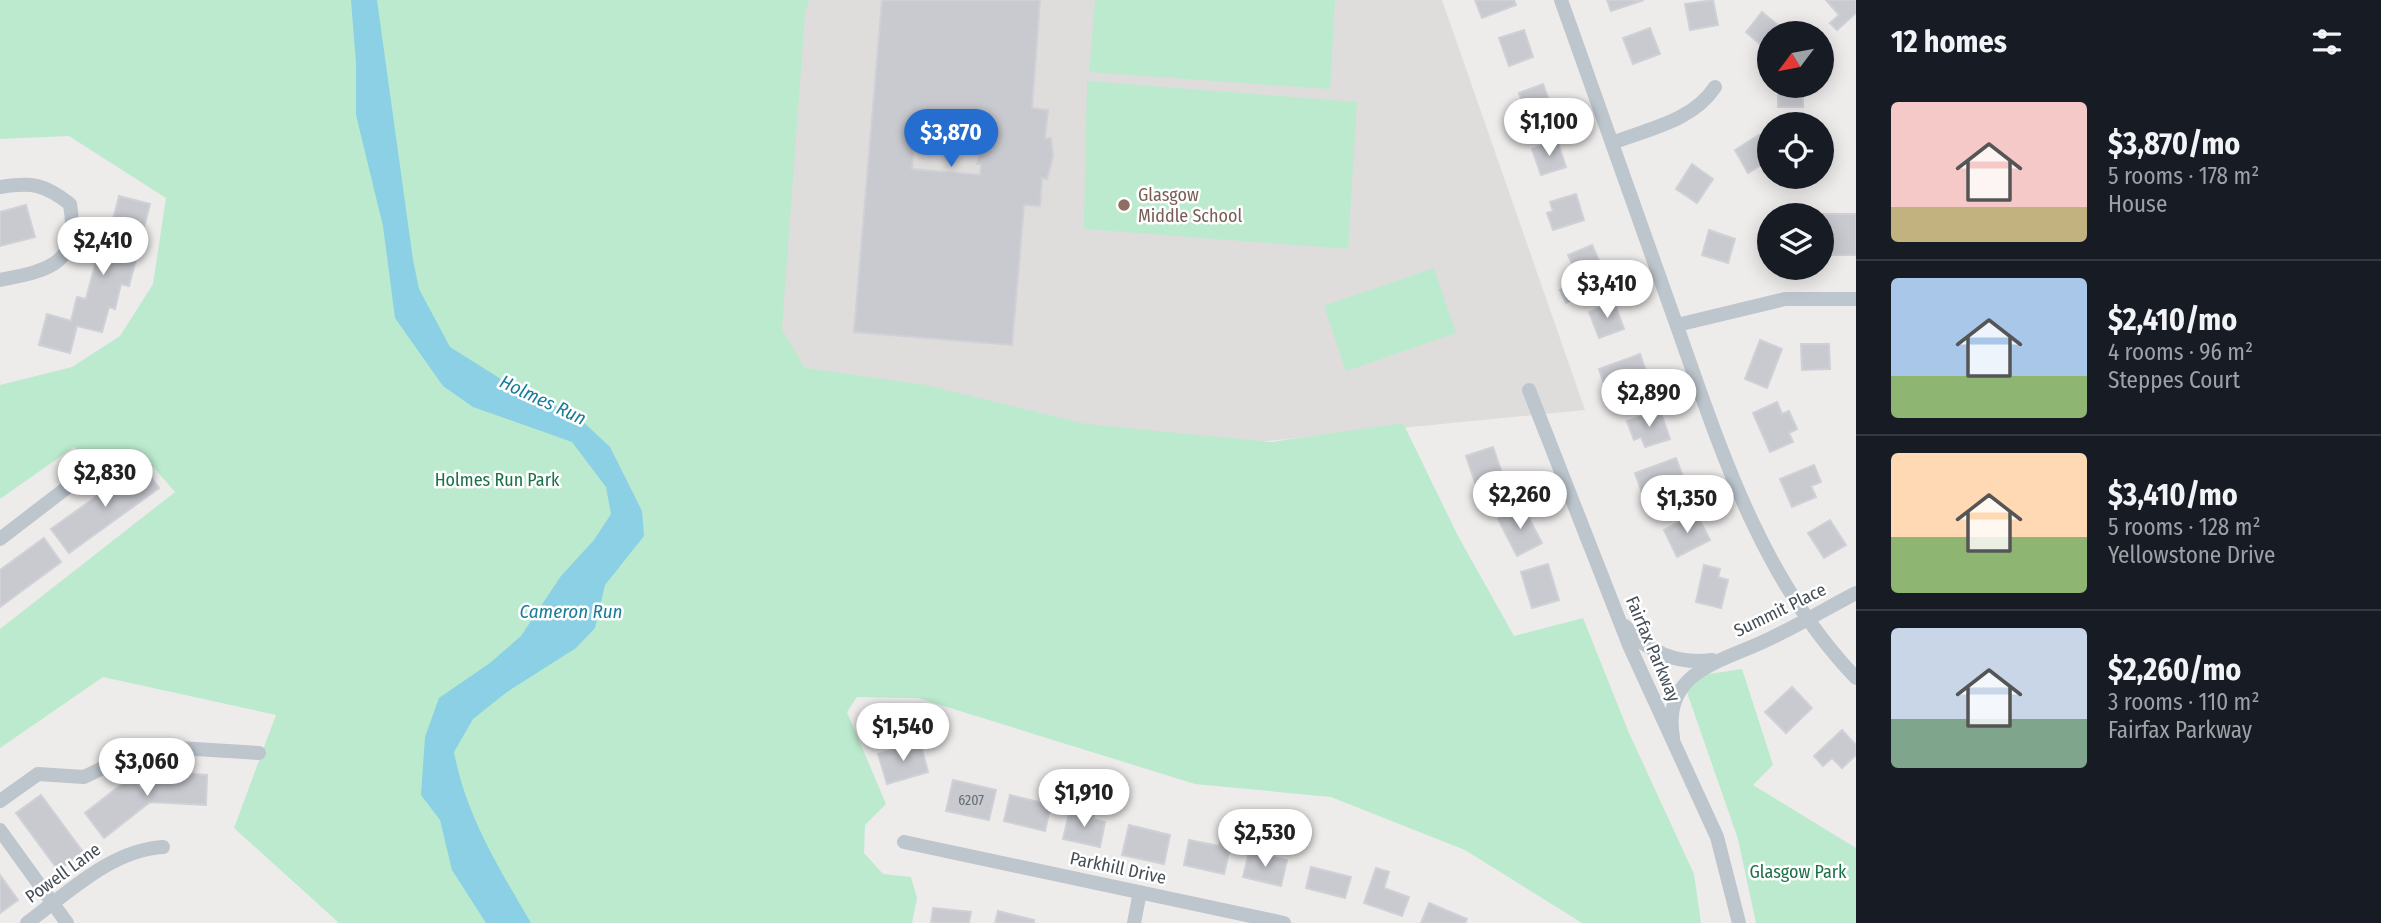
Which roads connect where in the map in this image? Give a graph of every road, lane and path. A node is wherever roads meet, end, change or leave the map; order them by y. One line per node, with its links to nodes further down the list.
1 (1561, 0): 3 (street)
2 (1715, 87): 3 (street)
3 (1612, 143): 7 (street)
4 (0, 187): 5 (street)
5 (0, 280)
6 (1856, 299): 7 (street)
7 (1677, 325): 13 (street)
8 (1529, 390): 12 (street, Fairfax Parkway)
9 (82, 476): 10 (street)
10 (0, 539)
11 (1856, 593): 13 (street, Summit Place)
12 (1614, 609): 14 (street, Summit Place); 16 (street, Fairfax Parkway)
13 (1808, 619): 14 (street, Summit Place); 15 (street)
14 (1721, 659): 16 (street, Summit Place)
15 (1856, 678)
16 (1675, 749): 28 (street, Fairfax Parkway)
17 (259, 753): 18 (street)
18 (0, 800)
19 (0, 830): 23 (street)
20 (904, 842): 22 (street, Parkhill Drive)
21 (163, 847): 23 (street, Powell Lane)
22 (1140, 892): 26 (street); 27 (street, Parkhill Drive)
23 (54, 903): 24 (street, Powell Lane); 25 (street)
24 (27, 923)
25 (67, 923)
26 (1134, 923)
27 (1284, 923)
28 (1739, 923)

